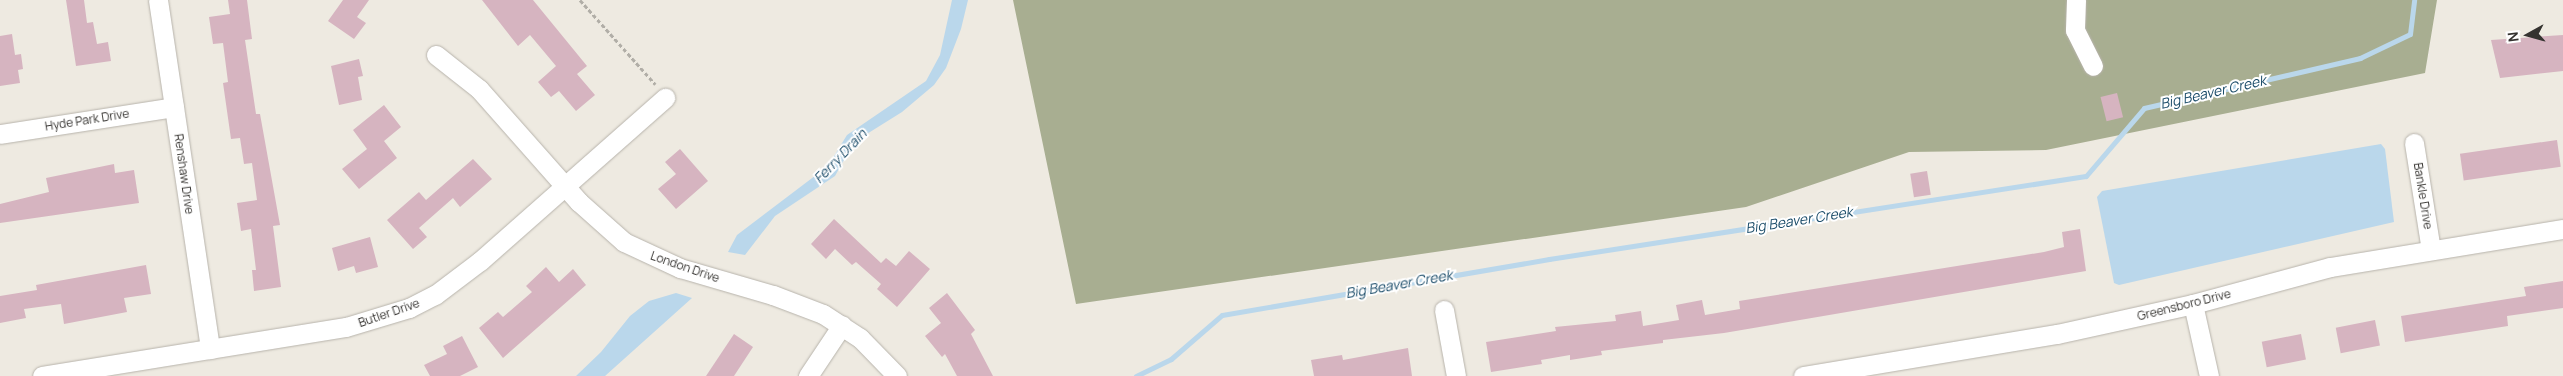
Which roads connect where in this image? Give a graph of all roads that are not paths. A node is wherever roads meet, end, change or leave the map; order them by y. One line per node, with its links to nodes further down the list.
1 (158, 0): 6 (street, Renshaw Drive)
2 (2076, 0): 4 (street)
3 (436, 55): 9 (street, London Drive)
4 (2093, 66)
5 (662, 93): 9 (street, Butler Drive)
6 (174, 107): 7 (street, Hyde Park Drive); 15 (street, Renshaw Drive)
7 (0, 134)
8 (2414, 143): 11 (street, Bankle Drive)
9 (565, 187): 14 (street, London Drive); 15 (street, Butler Drive)
10 (2563, 229): 11 (street, Greensboro Drive)
11 (2431, 250): 12 (street, Greensboro Drive)
12 (2193, 304): 20 (street, Greensboro Drive); 21 (street)
13 (1444, 310): 19 (street)
14 (842, 325): 17 (street); 18 (street, London Drive)
15 (210, 349): 16 (street, Butler Drive)
16 (42, 376)
17 (808, 376)
18 (896, 376)
19 (1456, 376)
20 (1803, 376)
21 (2209, 376)

